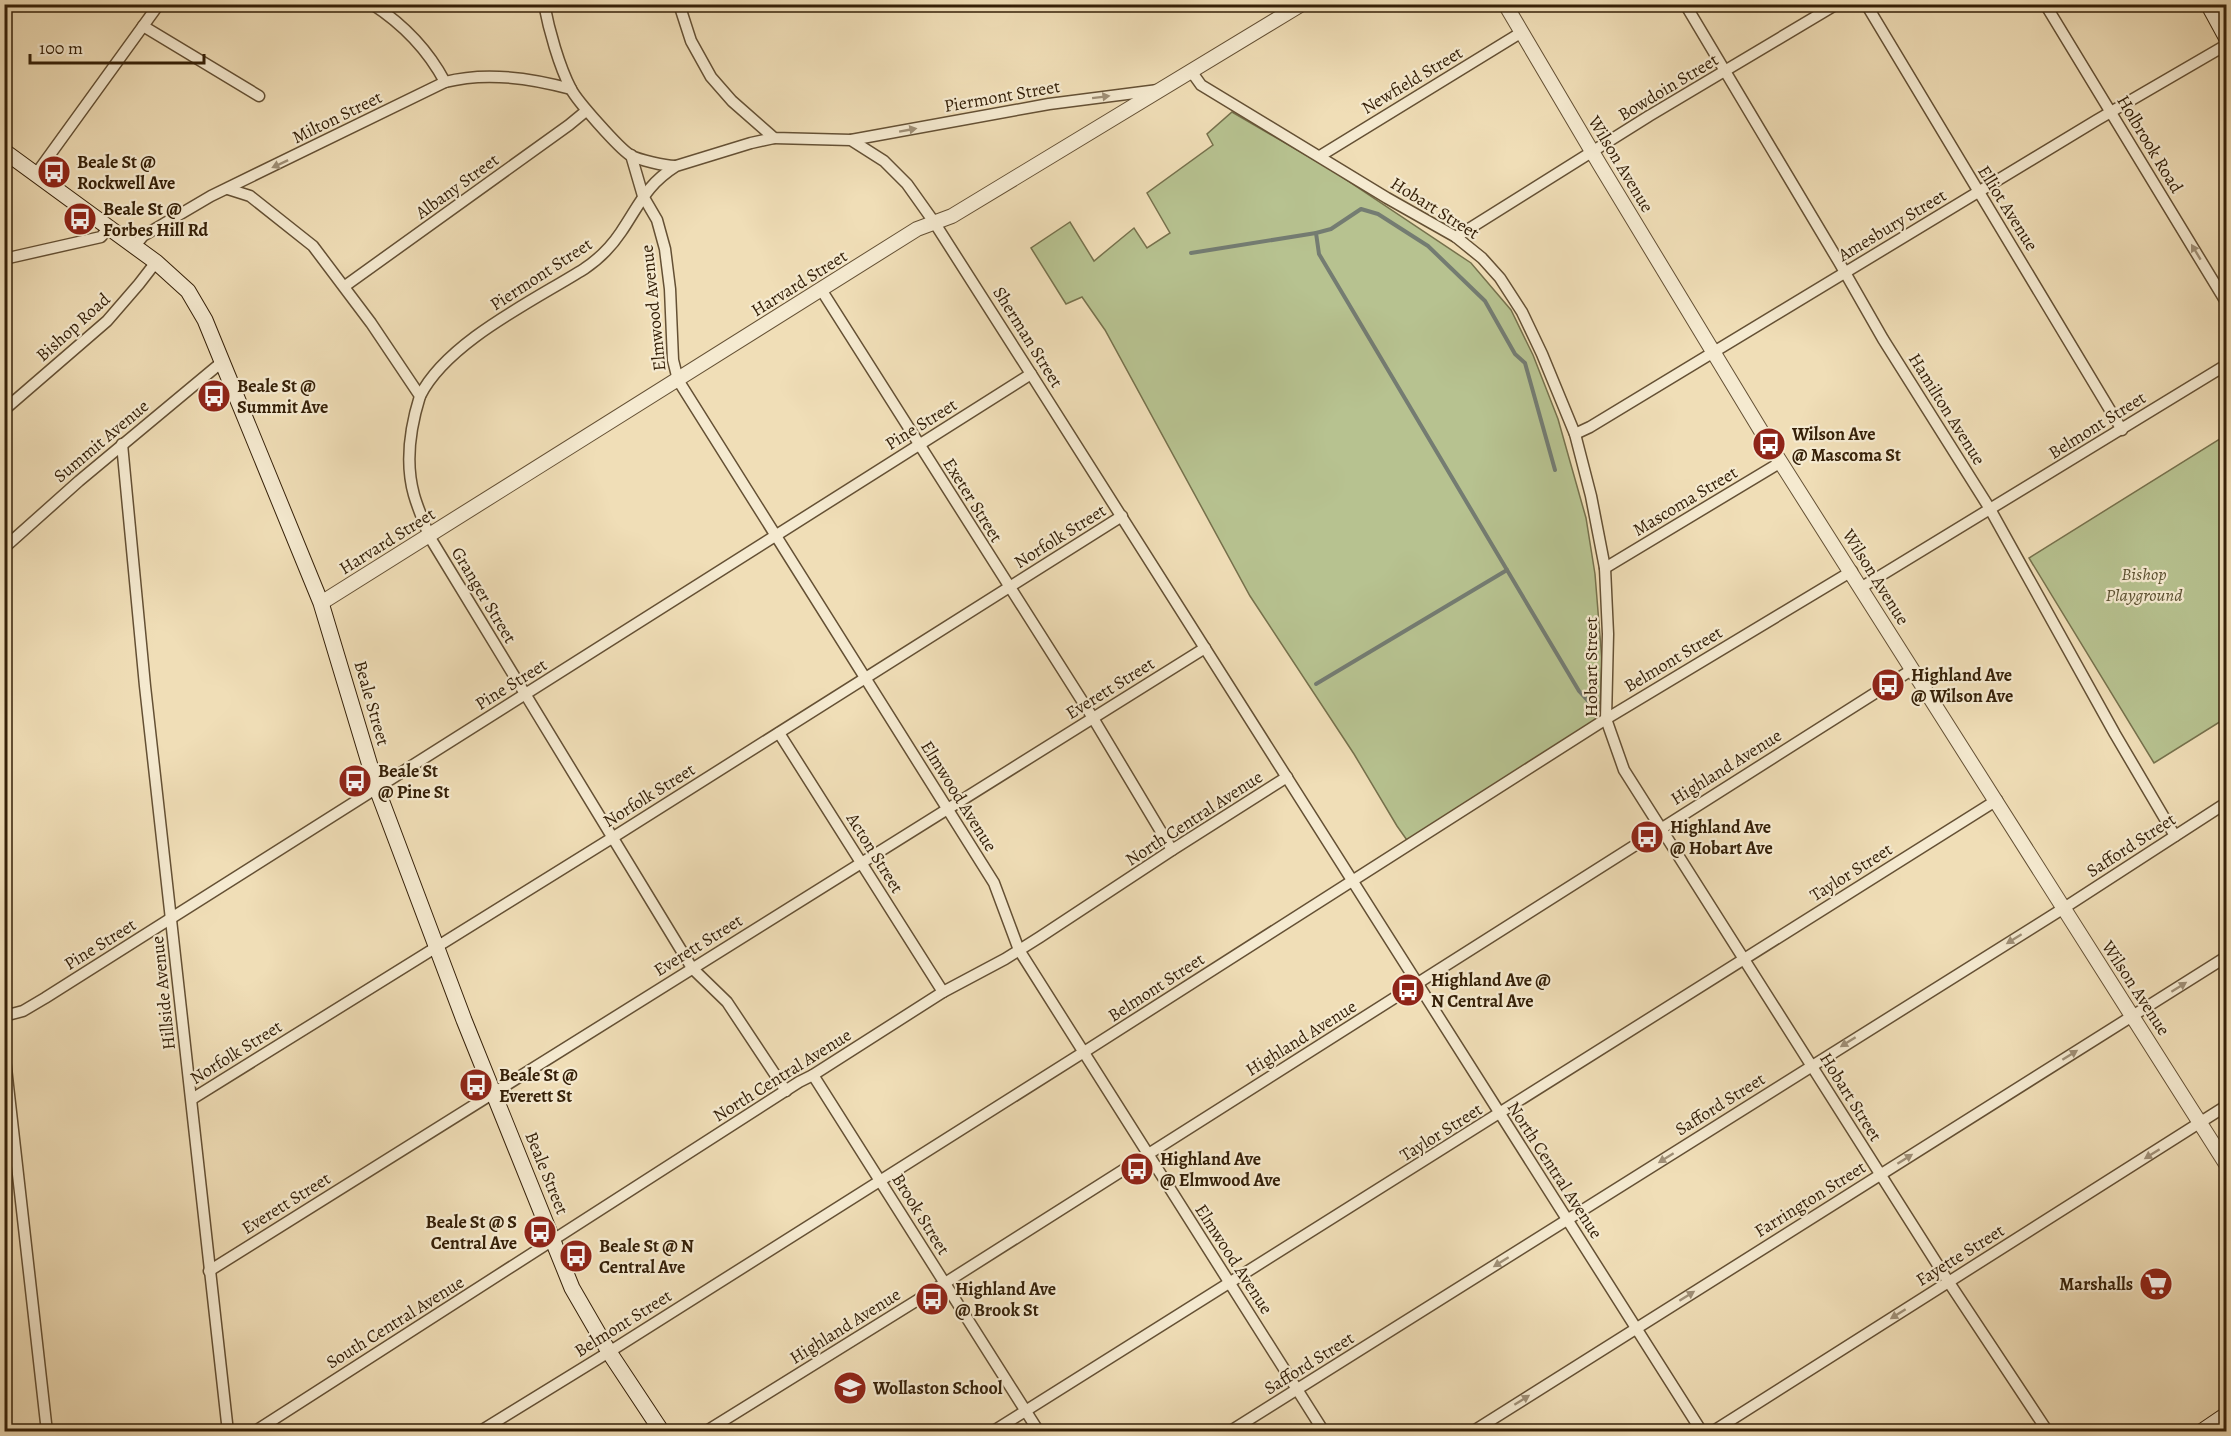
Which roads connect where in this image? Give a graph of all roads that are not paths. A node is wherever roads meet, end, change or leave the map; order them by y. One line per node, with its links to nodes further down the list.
1 (159, 4): 12 (street)
2 (372, 4): 18 (street)
3 (544, 4): 19 (street, Elmwood Avenue)
4 (679, 4): 24 (street)
5 (1302, 4): 16 (street, Harvard Street)
6 (1505, 4): 13 (street, Wilson Avenue)
7 (1685, 4): 17 (street, Hamilton Avenue)
8 (1837, 4): 17 (street, Bowdoin Street)
9 (1866, 4): 33 (street, Elliot Avenue)
10 (2045, 4): 23 (street, Holbrook Road)
11 (2208, 4): 14 (main road)
12 (143, 26): 21 (street); 31 (street)
13 (1522, 33): 27 (street, Wilson Avenue); 29 (street, Newfield Street)
14 (2226, 37)
15 (2226, 45): 23 (street, Amesbury Street)
16 (1191, 71): 20 (street, Harvard Street); 29 (street, Hobart Street)
17 (1726, 72): 27 (street, Bowdoin Street); 41 (street, Hamilton Avenue)
18 (445, 82): 19 (street, Milton Street); 32 (street, Milton Street, one-way to 32)
19 (571, 89): 22 (street, Elmwood Avenue)
20 (1160, 89): 25 (street, Piermont Street, one-way to 20); 35 (street, Harvard Street)
21 (259, 96)
22 (586, 111): 28 (street, Elmwood Avenue); 42 (street, Albany Street)
23 (2112, 112): 33 (street, Amesbury Street); 44 (street, Holbrook Road, one-way to 23)
24 (774, 138): 25 (street); 30 (street, Piermont Street)
25 (851, 140): 35 (street, Sherman Street)
26 (4, 150): 31 (main road, Beale Street)
27 (1592, 153): 37 (street, Bowdoin Street); 45 (street, Wilson Avenue)
28 (631, 155): 30 (street, Elmwood Avenue); 34 (street, Elmwood Avenue)
29 (1320, 156): 37 (street, Hobart Street)
30 (676, 166): 34 (street, Piermont Street)
31 (36, 174): 36 (main road, Beale Street)
32 (228, 189): 38 (street, Milton Street); 42 (street)
33 (1979, 193): 41 (street, Amesbury Street); 52 (street, Elliot Avenue)
34 (643, 196): 49 (street, Elmwood Avenue); 50 (street, Piermont Street)
35 (934, 222): 43 (street, Harvard Street); 48 (street, Sherman Street)
36 (109, 227): 38 (main road, Beale Street); 39 (street)
37 (1456, 237): 53 (street, Hobart Street)
38 (135, 246): 40 (main road, Beale Street)
39 (4, 259)
40 (156, 262): 46 (main road, Beale Street); 51 (street, Bishop Road)
41 (1846, 273): 45 (street, Amesbury Street); 57 (street, Hamilton Avenue)
42 (345, 286): 50 (street)
43 (822, 291): 49 (street, Harvard Street); 55 (street, Exeter Street)
44 (2226, 302)
45 (1714, 352): 53 (street, Amesbury Street); 56 (street, Wilson Avenue)
46 (222, 362): 54 (street, Summit Avenue); 66 (main road, Beale Street)
47 (2226, 365): 52 (street, Belmont Street)
48 (1031, 374): 55 (street, Pine Street); 58 (street, Sherman Street)
49 (678, 380): 59 (street, Harvard Street); 60 (street, Elmwood Avenue)
50 (420, 396): 59 (street, Granger Street)
51 (4, 410)
52 (2122, 430): 57 (street, Belmont Street)
53 (1575, 434): 62 (street, Hobart Street)
54 (122, 444): 61 (street, Summit Avenue); 86 (street, Hillside Avenue)
55 (918, 444): 60 (street, Pine Street); 64 (street, Exeter Street)
56 (1781, 462): 62 (street, Mascoma Street); 63 (street, Wilson Avenue)
57 (1990, 509): 65 (street, Belmont Street); 80 (street, Hamilton Avenue)
58 (1122, 516): 64 (street, Norfolk Street); 67 (street, Sherman Street)
59 (429, 536): 66 (street, Harvard Street); 70 (street, Granger Street)
60 (776, 537): 69 (street, Elmwood Avenue); 70 (street, Pine Street)
61 (4, 548)
62 (1605, 567): 72 (street, Hobart Street)
63 (1851, 571): 65 (street, Wilson Avenue); 72 (street, Belmont Street)
64 (1009, 587): 69 (street, Norfolk Street); 71 (street, Exeter Street)
65 (1862, 587): 68 (street, Wilson Avenue)
66 (321, 603): 75 (main road, Beale Street)
67 (1205, 648): 71 (street, Everett Street); 74 (street, Sherman Street)
68 (1913, 669): 76 (street, Wilson Avenue); 79 (street, Highland Avenue)
69 (865, 679): 73 (street, Norfolk Street); 78 (street, Elmwood Avenue)
70 (525, 694): 75 (street, Pine Street); 81 (street, Granger Street)
71 (1093, 718): 78 (street, Everett Street); 82 (street, Exeter Street)
72 (1605, 719): 79 (street, Hobart Street); 84 (street, Belmont Street)
73 (779, 733): 81 (street, Norfolk Street); 83 (street, Acton Street)
74 (1287, 777): 82 (street, North Central Avenue); 84 (street, North Central Avenue)
75 (377, 789): 86 (street, Pine Street); 87 (main road, Beale Street)
76 (1997, 800): 85 (street, Wilson Avenue); 90 (street, Taylor Street)
77 (2226, 803): 80 (street, Safford Street)
78 (949, 809): 83 (street, Everett Street); 88 (street, Elmwood Avenue)
79 (1660, 828): 90 (street, Hobart Street); 92 (street, Highland Avenue)
80 (2175, 836): 85 (street, Safford Street)
81 (612, 838): 87 (street, Norfolk Street); 91 (street, Granger Street)
82 (1172, 850): 88 (street, North Central Avenue)
83 (861, 863): 91 (street, Everett Street); 93 (street, Acton Street)
84 (1352, 882): 92 (street, North Central Avenue); 97 (street, Belmont Street)
85 (2064, 908): 95 (street, Wilson Avenue); 98 (street, Safford Street, one-way to 98)
86 (172, 918): 94 (street, Pine Street); 102 (street, Hillside Avenue)
87 (436, 947): 101 (main road, Beale Street); 102 (street, Norfolk Street)
88 (1019, 950): 93 (street, North Central Avenue); 97 (street, Elmwood Avenue)
89 (2226, 957): 95 (street, Farrington Street, one-way to 89)
90 (1744, 959): 98 (street, Hobart Street); 104 (street, Taylor Street)
91 (692, 968): 100 (street, Granger Street); 101 (street, Everett Street)
92 (1418, 984): 104 (street, North Central Avenue); 106 (street, Highland Avenue)
93 (943, 992): 99 (street, North Central Avenue)
94 (4, 1016)
95 (2132, 1017): 105 (street, Wilson Avenue); 108 (street, Farrington Street, one-way to 95)
96 (4, 1050): 122 (street)
97 (1084, 1052): 106 (street, Elmwood Avenue); 109 (street, Belmont Street)
98 (1811, 1066): 108 (street, Hobart Street); 110 (street, Safford Street, one-way to 110)
99 (813, 1075): 100 (street, North Central Avenue); 109 (street, Brook Street)
100 (786, 1091): 111 (street, North Central Avenue)
101 (493, 1092): 111 (main road, Beale Street); 112 (street, Everett Street)
102 (192, 1100): 112 (street, Hillside Avenue)
103 (2226, 1106): 105 (street, Fayette Street)
104 (1500, 1114): 110 (street, North Central Avenue); 115 (street, Taylor Street)
105 (2201, 1122): 107 (street, Wilson Avenue); 113 (street, Fayette Street, one-way to 113)
106 (1147, 1154): 114 (street, Highland Avenue); 115 (street, Elmwood Avenue)
107 (2226, 1164)
108 (1880, 1175): 113 (street, Hobart Street); 116 (street, Farrington Street, one-way to 108)
109 (880, 1179): 114 (street, Brook Street); 117 (street, Belmont Street)
110 (1569, 1220): 116 (street, North Central Avenue); 118 (street, Safford Street, one-way to 118)
111 (554, 1241): 117 (main road, Beale Street); 121 (street, South Central Avenue)
112 (209, 1271): 123 (street, Hillside Avenue)
113 (1948, 1281): 133 (street, Fayette Street, one-way to 133); 134 (street, Hobart Street)
114 (945, 1283): 119 (street, Brook Street); 126 (street, Highland Avenue)
115 (1229, 1284): 118 (street, Elmwood Avenue); 119 (street, Taylor Street)
116 (1636, 1328): 131 (street, Farrington Street, one-way to 116); 132 (street, North Central Avenue)
117 (609, 1352): 124 (street, Belmont Street); 125 (main road, Beale Street)
118 (1299, 1389): 129 (street, Safford Street); 130 (street, Elmwood Avenue)
119 (1026, 1410): 127 (street, Taylor Street); 128 (street, Brook Street)
120 (2226, 1415): 135 (main road)
121 (260, 1430)
122 (47, 1431)
123 (228, 1431)
124 (478, 1431)
125 (662, 1431)
126 (705, 1431)
127 (992, 1431)
128 (1039, 1431)
129 (1229, 1431)
130 (1324, 1431)
131 (1472, 1431)
132 (1702, 1431)
133 (1712, 1431)
134 (2048, 1431)
135 (2201, 1431)

